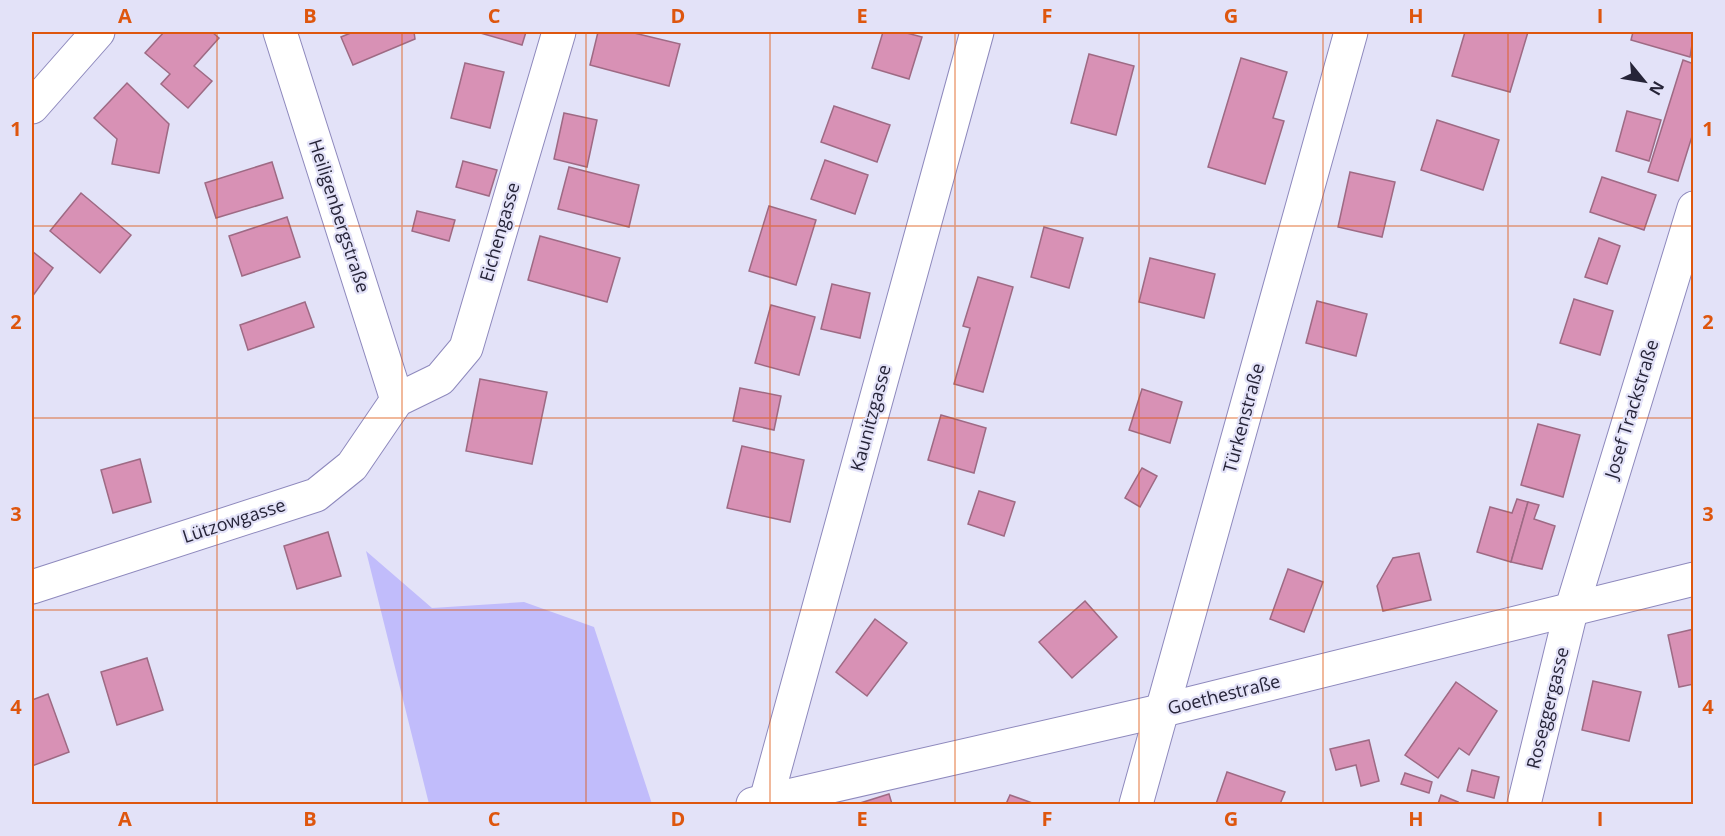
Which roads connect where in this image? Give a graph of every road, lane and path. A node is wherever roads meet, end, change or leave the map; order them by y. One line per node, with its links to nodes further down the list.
1 (98, 32): 6 (street)
2 (280, 32): 8 (street, Heiligenbergstraße)
3 (559, 32): 8 (street, Eichengasse)
4 (977, 32): 13 (street, Kaunitzgasse)
5 (1351, 32): 12 (street, Türkenstraße)
6 (32, 107)
7 (1694, 208): 11 (street, Josef Trackstraße)
8 (397, 400): 10 (street, Lützowgasse)
9 (1694, 579): 11 (street, Goethestraße)
10 (32, 587)
11 (1571, 610): 12 (street, Goethestraße); 15 (street, Roseggergasse)
12 (1164, 710): 13 (street, Goethestraße); 14 (street, Türkenstraße)
13 (761, 804)
14 (1136, 804)
15 (1524, 804)

